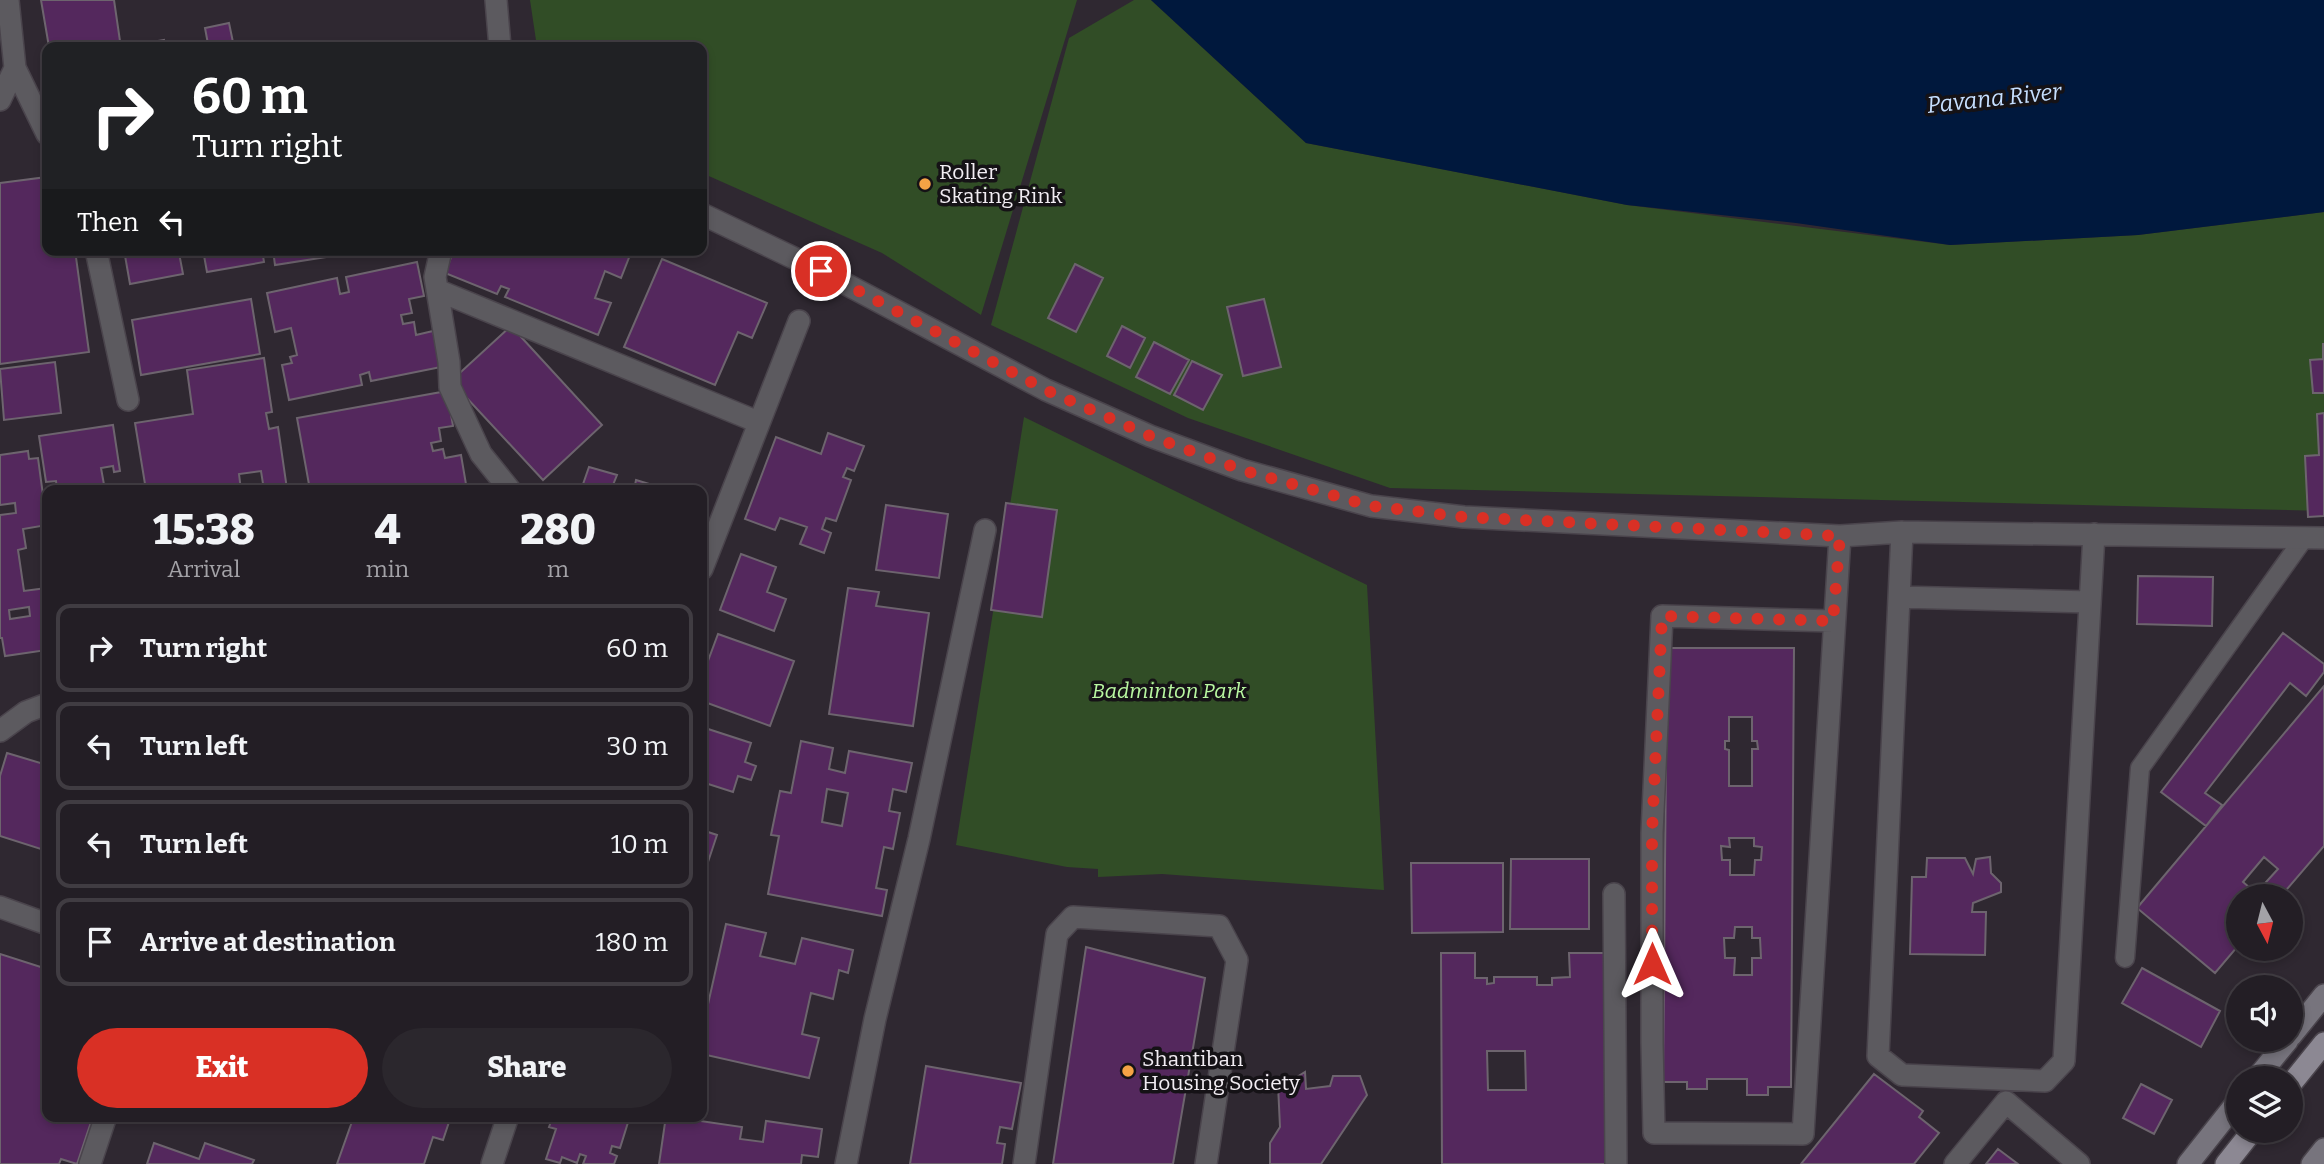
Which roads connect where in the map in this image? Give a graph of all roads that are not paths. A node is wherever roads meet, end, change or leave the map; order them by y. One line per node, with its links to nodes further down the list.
1 (8, 0): 4 (street)
2 (496, 0): 3 (street)
3 (500, 42)
4 (15, 68): 5 (street); 6 (street)
5 (0, 100)
6 (42, 124)
7 (707, 216): 18 (street)
8 (97, 256): 12 (street)
9 (440, 256): 10 (street)
10 (437, 289): 13 (street); 14 (street)
11 (799, 321): 13 (street)
12 (128, 401)
13 (758, 422): 20 (street)
14 (506, 485)
15 (985, 530): 43 (street)
16 (1902, 532): 17 (street); 18 (street); 21 (street)
17 (2094, 534): 19 (street); 22 (street)
18 (1840, 536): 23 (street)
19 (2314, 538): 29 (lane)
20 (707, 556)
21 (1899, 597): 22 (street); 22 (street)
22 (2089, 602)
23 (1833, 621): 23 (street)
24 (42, 706): 25 (street)
25 (0, 731)
26 (1614, 894): 46 (street)
27 (0, 906): 28 (street)
28 (42, 917)
29 (2125, 958)
30 (2324, 995): 31 (main road)
31 (2303, 1021)
32 (2324, 1043): 35 (main road)
33 (2278, 1052): 34 (main road)
34 (2267, 1066)
35 (2303, 1069)
36 (2226, 1116): 49 (main road)
37 (104, 1122): 41 (street)
38 (506, 1122): 42 (street)
39 (2243, 1143): 50 (main road)
40 (2324, 1149): 51 (main road)
41 (90, 1164)
42 (492, 1164)
43 (846, 1164)
44 (1024, 1164): 45 (street)
45 (1206, 1164)
46 (1616, 1164)
47 (1955, 1164): 48 (street)
48 (2079, 1164)
49 (2188, 1164)
50 (2226, 1164)
51 (2312, 1164)

